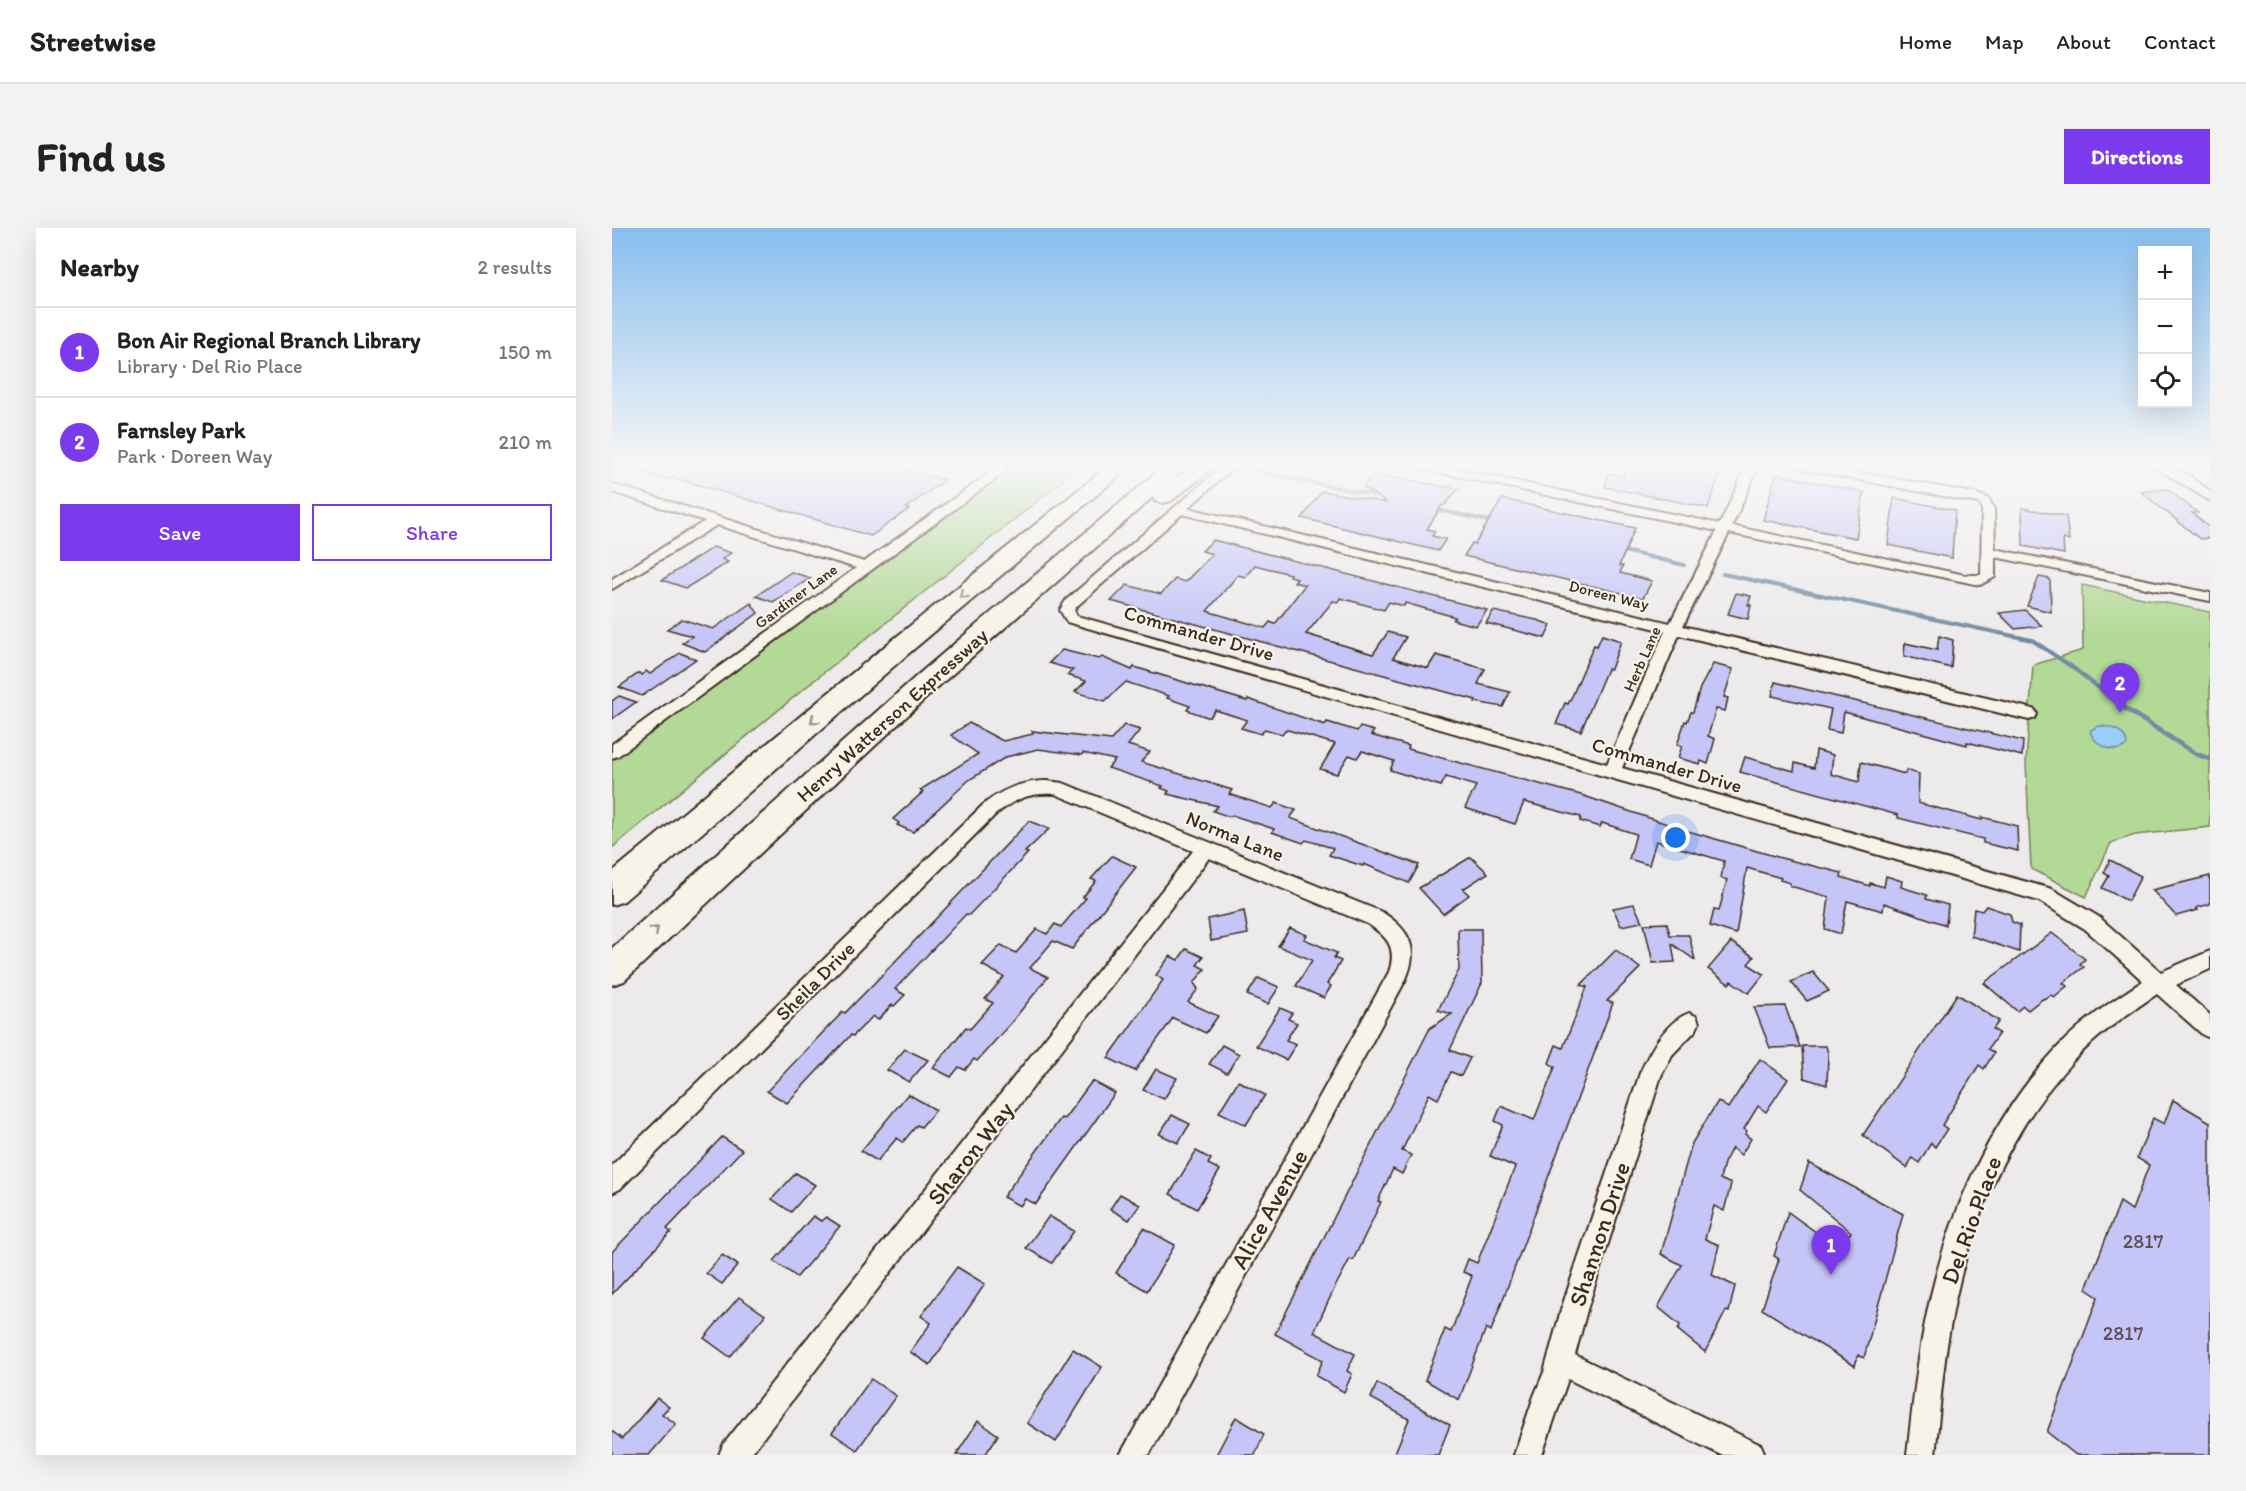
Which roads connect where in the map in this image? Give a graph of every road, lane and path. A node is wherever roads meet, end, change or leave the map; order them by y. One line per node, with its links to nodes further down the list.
1 (712, 522): 16 (street)
2 (723, 522): 15 (street)
3 (928, 522): 15 (street, Gardiner Lane)
4 (1025, 522): 25 (highway)
5 (1052, 522): 25 (highway, one-way to 25)
6 (1110, 522): 17 (highway, Henry Watterson Expressway)
7 (1127, 522): 17 (highway)
8 (1166, 522): 22 (street, Commander Drive)
9 (1231, 522): 19 (street, Doreen Way)
10 (1697, 522): 13 (street)
11 (1728, 522): 13 (street, Herb Lane)
12 (1988, 522): 14 (street)
13 (1725, 528): 14 (street); 19 (street, Herb Lane)
14 (1989, 552): 18 (street)
15 (866, 567): 21 (street, Gardiner Lane)
16 (612, 585)
17 (1026, 595): 29 (highway, Henry Watterson Expressway, one-way to 17)
18 (2210, 597)
19 (1675, 629): 20 (street, Doreen Way); 22 (street, Herb Lane)
20 (2029, 714)
21 (612, 752)
22 (1612, 771): 30 (street, Commander Drive)
23 (1023, 789): 24 (street, Norma Lane); 33 (street, Sheila Drive)
24 (1205, 849): 28 (street, Norma Lane); 35 (street, Sharon Way)
25 (645, 862): 26 (highway)
26 (612, 891)
27 (2210, 960): 30 (street, Del Rio Place)
28 (1403, 962): 36 (street, Alice Avenue)
29 (612, 970)
30 (2161, 983): 32 (street, Commander Drive); 39 (street, Del Rio Place)
31 (1689, 1023): 34 (street, Shannon Drive)
32 (2210, 1028)
33 (612, 1181)
34 (1561, 1362): 37 (street, Shannon Drive); 38 (street)
35 (733, 1455)
36 (1134, 1455)
37 (1528, 1455)
38 (1750, 1455)
39 (1921, 1455)

